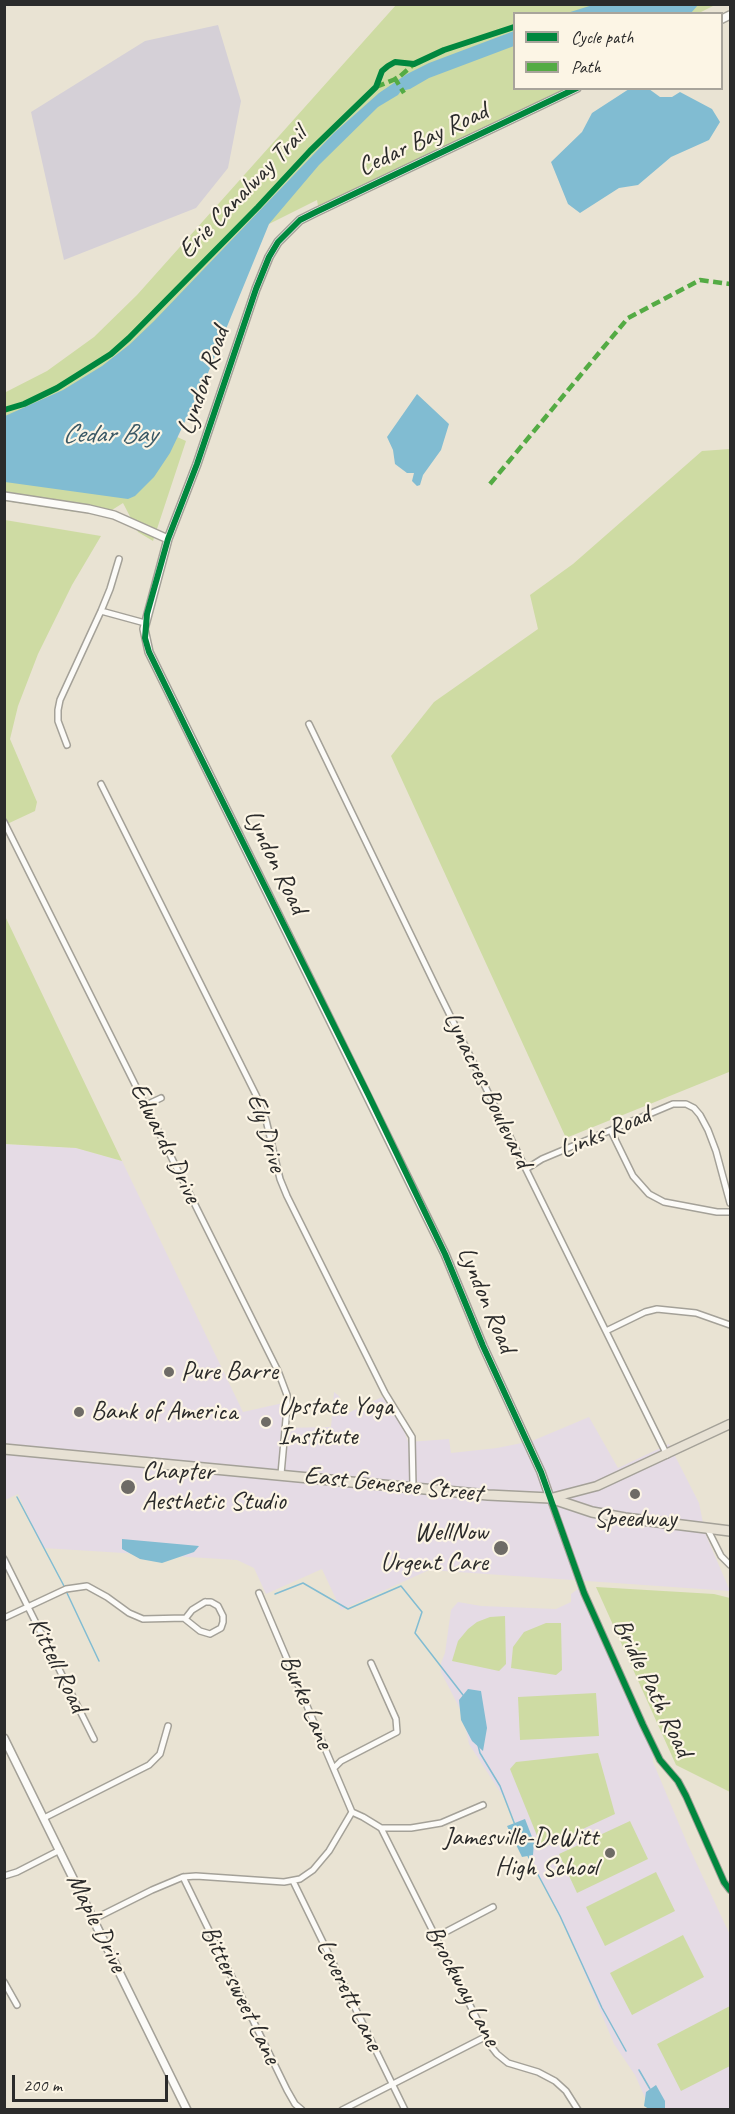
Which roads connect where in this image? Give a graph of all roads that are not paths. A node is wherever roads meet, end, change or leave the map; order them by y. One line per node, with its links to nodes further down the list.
1 (573, 90): 2 (street, Cedar Bay Road)
2 (288, 230): 4 (street, Lyndon Road)
3 (4, 496): 4 (street)
4 (168, 540): 7 (street, Lyndon Road)
5 (119, 559): 6 (street)
6 (101, 611): 7 (street); 9 (street)
7 (145, 623): 25 (street, Lyndon Road)
8 (309, 724): 15 (street, Lynacres Boulevard)
9 (67, 745)
10 (101, 784): 24 (street, Ely Drive)
11 (4, 822): 13 (street, Edwards Drive)
12 (161, 1098): 13 (street)
13 (146, 1106): 23 (street, Edwards Drive)
14 (611, 1131): 15 (street, Links Road); 16 (street, Links Road); 17 (street)
15 (526, 1169): 19 (street, Lynacres Boulevard)
16 (730, 1203)
17 (730, 1212)
18 (730, 1325): 19 (street)
19 (606, 1331): 22 (street, Lynacres Boulevard)
20 (730, 1424): 22 (main road, East Genesee Street)
21 (4, 1449): 23 (highway, East Genesee Street)
22 (668, 1455): 25 (main road, East Genesee Street)
23 (281, 1474): 24 (highway, East Genesee Street)
24 (413, 1486): 25 (highway, East Genesee Street)
25 (550, 1498): 26 (highway); 48 (street, Bridle Path Road)
26 (707, 1528): 27 (highway); 29 (street)
27 (730, 1531)
28 (4, 1559): 31 (street, Kittell Road)
29 (730, 1565)
30 (259, 1593): 39 (street, Burke Lane)
31 (28, 1606): 32 (street); 33 (street); 37 (street, Kittell Road)
32 (4, 1618)
33 (185, 1618): 33 (street)
34 (371, 1663): 39 (street)
35 (168, 1726): 42 (street)
36 (4, 1738): 38 (street, Maple Drive)
37 (94, 1739)
38 (8, 1754): 42 (street, Maple Drive)
39 (334, 1768): 41 (street, Burke Lane)
40 (483, 1805): 43 (street)
41 (352, 1812): 43 (street); 47 (street)
42 (44, 1818): 44 (street, Maple Drive)
43 (381, 1828): 51 (street, Brockway Lane)
44 (60, 1850): 45 (street); 50 (street, Maple Drive)
45 (4, 1876)
46 (183, 1877): 47 (street); 50 (street); 57 (street, Bittersweet Lane)
47 (293, 1881): 55 (street, Leverett Lane)
48 (730, 1890)
49 (493, 1907): 51 (street)
50 (94, 1919): 56 (street, Maple Drive)
51 (436, 1937): 54 (street, Brockway Lane)
52 (4, 1982): 53 (street)
53 (17, 2005)
54 (485, 2037): 55 (street); 60 (street, Brockway Lane)
55 (392, 2083): 58 (street); 59 (street, Leverett Lane)
56 (187, 2109)
57 (302, 2109)
58 (342, 2109)
59 (405, 2109)
60 (578, 2109)

